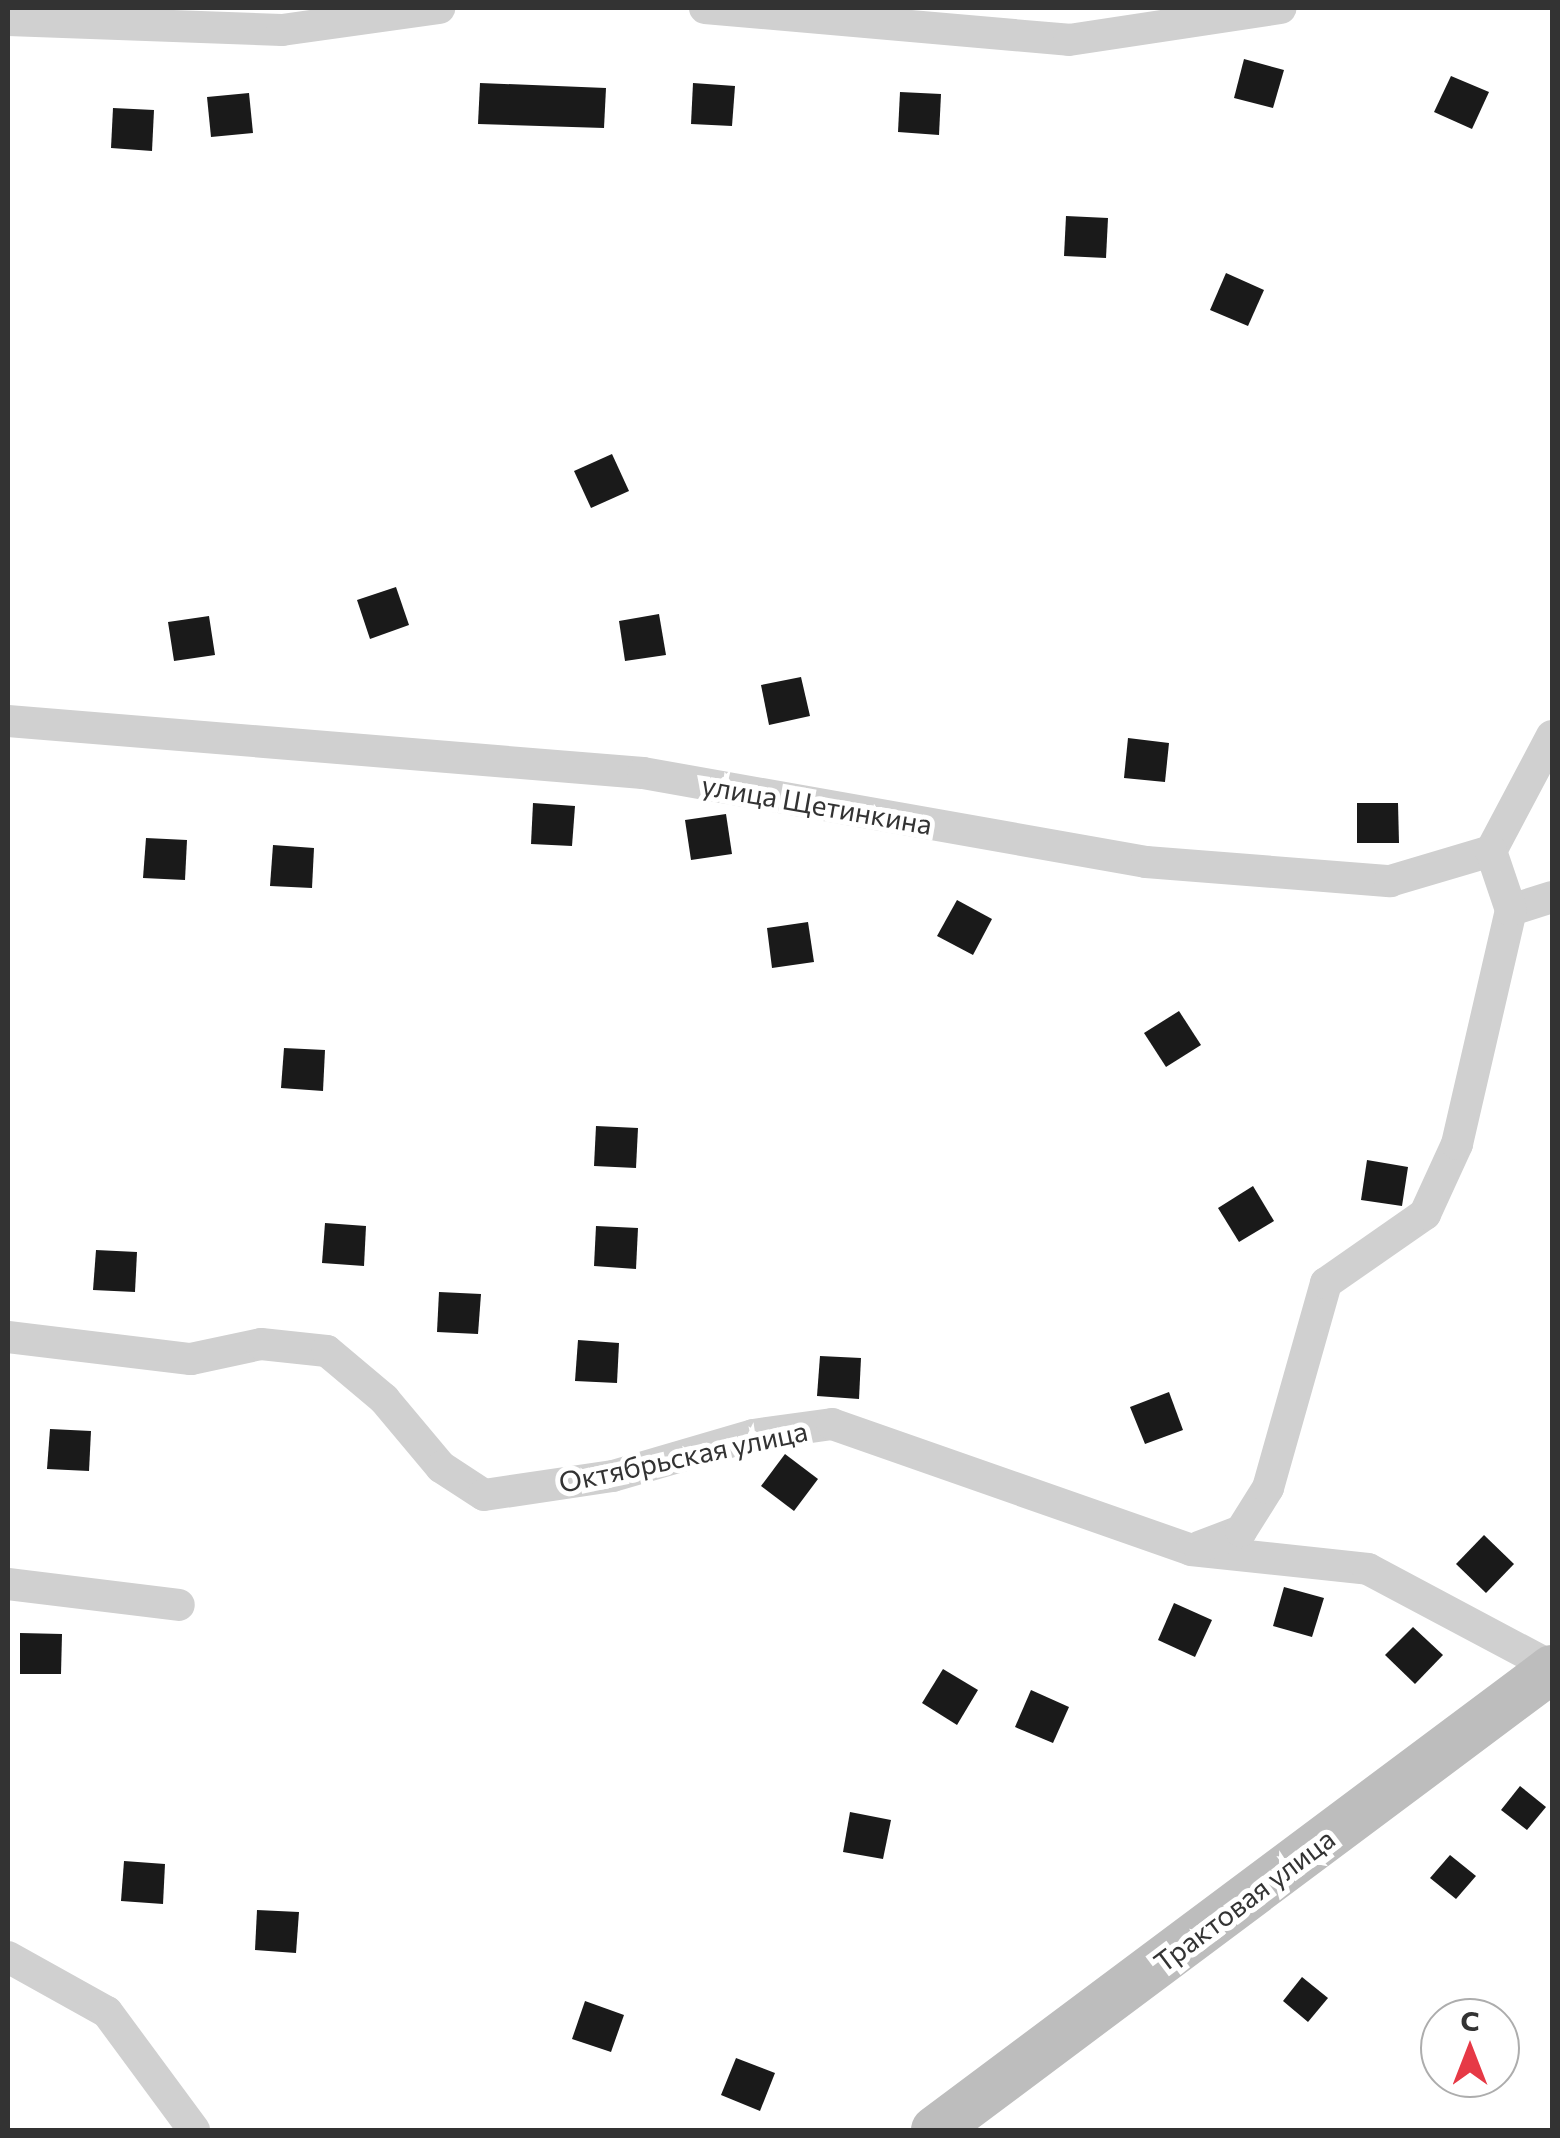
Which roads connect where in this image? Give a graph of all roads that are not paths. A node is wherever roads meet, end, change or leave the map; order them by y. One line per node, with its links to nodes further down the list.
1 (439, 8): 4 (street)
2 (705, 8): 3 (street)
3 (1281, 8)
4 (282, 19): 5 (street)
5 (8, 20)
6 (8, 720): 8 (street, улица Щетинкина)
7 (1552, 736): 8 (street)
8 (1491, 852): 10 (street)
9 (1552, 896): 10 (street)
10 (1511, 910): 12 (street)
11 (8, 1337): 12 (street, Октябрьская улица)
12 (1191, 1550): 15 (street, Октябрьская улица)
13 (8, 1584): 14 (street)
14 (179, 1605)
15 (1552, 1668): 18 (street, Трактовая улица)
16 (8, 1957): 17 (street)
17 (194, 2130)
18 (935, 2130)

